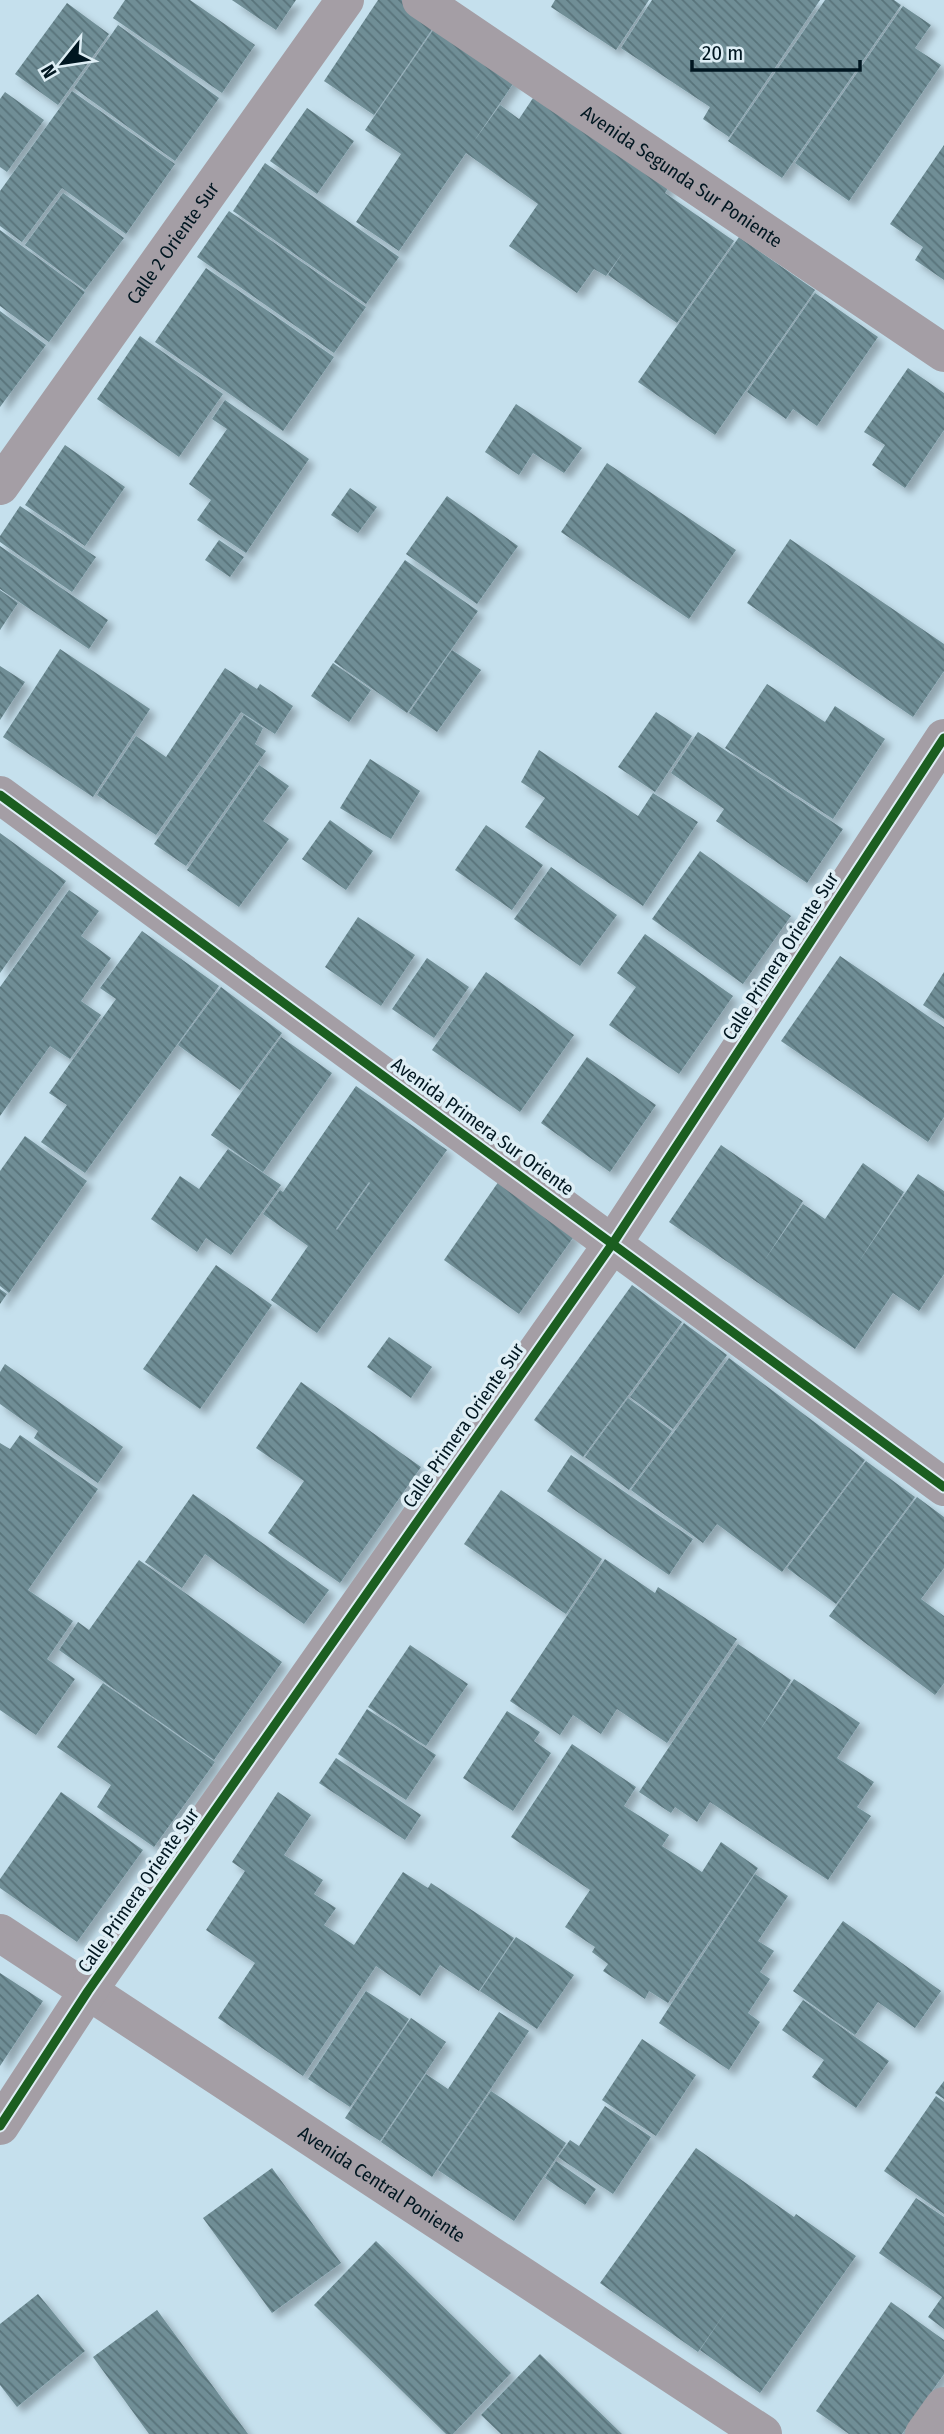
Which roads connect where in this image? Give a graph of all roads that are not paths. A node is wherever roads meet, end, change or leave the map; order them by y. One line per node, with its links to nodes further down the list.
1 (345, 0): 4 (street, Calle 2 Oriente Sur)
2 (421, 0): 3 (street, Avenida Segunda Sur Poniente)
3 (944, 354)
4 (0, 486)
5 (944, 738): 7 (street, Calle Primera Oriente Sur)
6 (0, 794): 7 (street, Avenida Primera Sur Oriente)
7 (613, 1243): 8 (street, Avenida Primera Sur Oriente); 10 (street, Calle Primera Oriente Sur)
8 (944, 1487)
9 (0, 1933): 10 (street, Avenida Central Poniente)
10 (88, 1991): 11 (street, Calle Primera Oriente Sur); 13 (street, Avenida Central Poniente)
11 (0, 2126)
12 (944, 2406): 14 (street)
13 (763, 2434)
14 (924, 2434)

